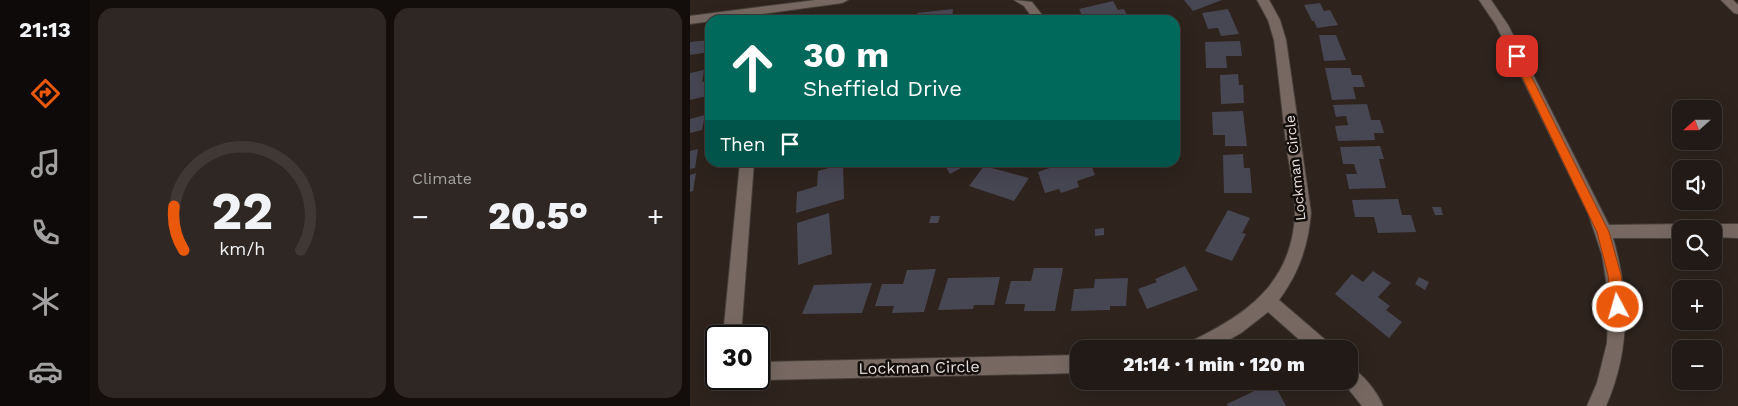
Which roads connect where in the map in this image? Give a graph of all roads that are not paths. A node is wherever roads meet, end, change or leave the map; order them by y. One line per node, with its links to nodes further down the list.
1 (842, 0): 6 (street)
2 (1020, 0): 9 (street)
3 (1263, 0): 17 (street, Lockman Circle)
4 (1485, 0): 15 (street)
5 (1727, 0): 7 (street)
6 (765, 10): 8 (street)
7 (1738, 11)
8 (728, 15)
9 (1036, 15)
10 (705, 18): 11 (street)
11 (690, 20)
12 (747, 167): 18 (street)
13 (1722, 231): 14 (street)
14 (1738, 231)
15 (1603, 232): 16 (street); 25 (street)
16 (1672, 232)
17 (1269, 302): 19 (street, Lockman Circle); 20 (street)
18 (733, 325)
19 (1211, 340)
20 (1313, 340)
21 (1070, 364): 22 (street, Lockman Circle)
22 (770, 371)
23 (1358, 387): 24 (street)
24 (1374, 406)
25 (1596, 406)

